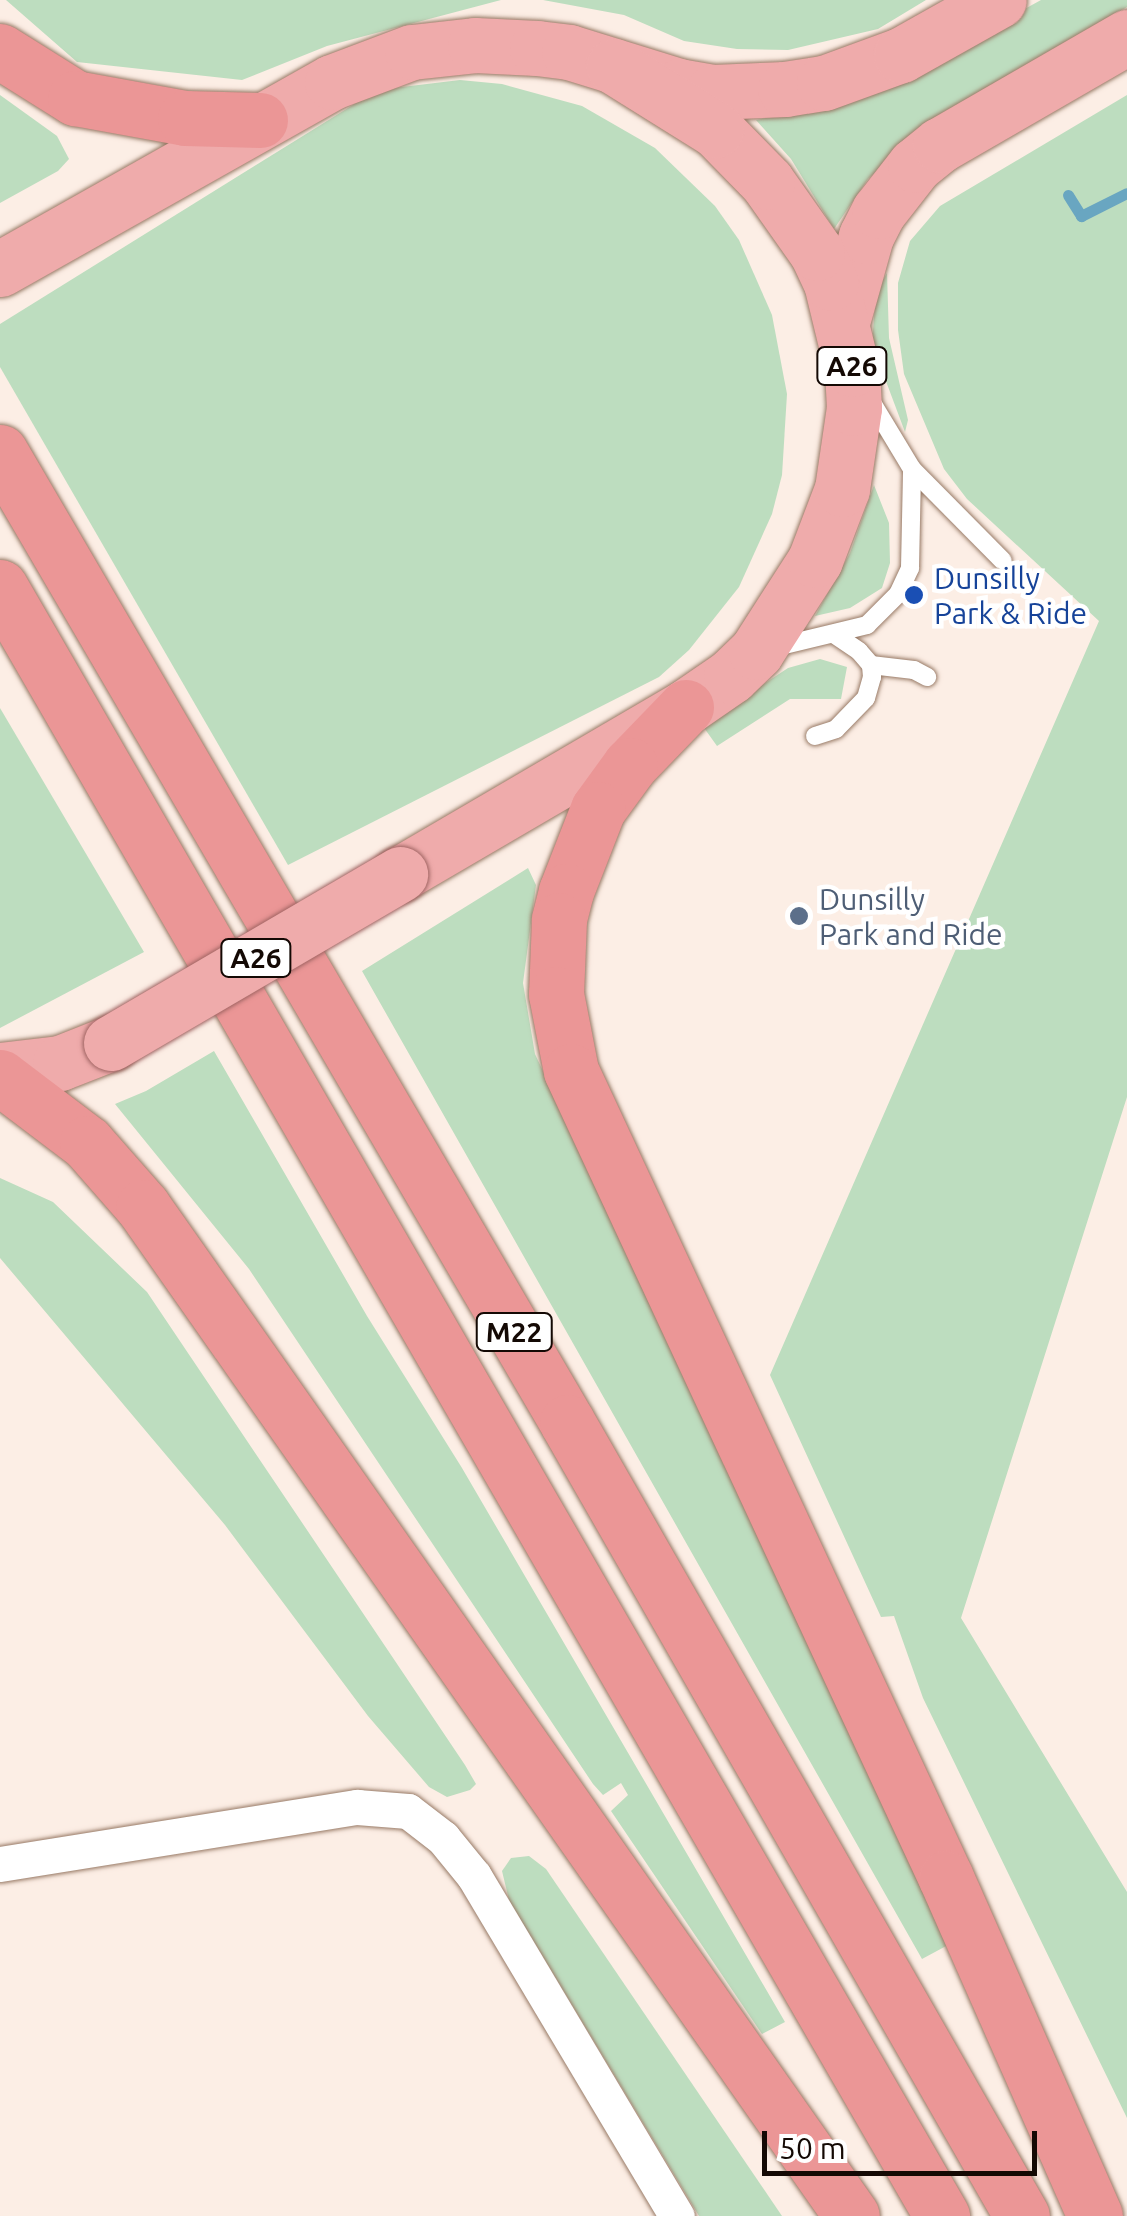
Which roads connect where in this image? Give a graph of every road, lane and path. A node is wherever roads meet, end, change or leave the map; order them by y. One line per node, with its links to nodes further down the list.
1 (1000, 0): 4 (highway, A26)
2 (1127, 37): 7 (highway, A26)
3 (0, 51): 5 (highway)
4 (613, 66): 5 (highway, A26); 7 (highway, A26)
5 (260, 120): 6 (highway, A26)
6 (19, 258)
7 (847, 345): 9 (lane); 13 (highway, A26)
8 (0, 452): 24 (highway, M22)
9 (912, 469): 10 (lane); 12 (lane)
10 (1003, 561)
11 (0, 587): 23 (highway, M22)
12 (836, 635): 13 (lane); 14 (lane)
13 (756, 652): 16 (highway, A26)
14 (871, 665): 15 (lane); 17 (lane)
15 (927, 677)
16 (686, 707): 18 (highway, A26, bridge); 25 (highway)
17 (815, 736)
18 (0, 1070)
19 (0, 1077): 22 (highway)
20 (0, 1864): 21 (street)
21 (677, 2216)
22 (852, 2216)
23 (942, 2216)
24 (1022, 2216)
25 (1095, 2216)

